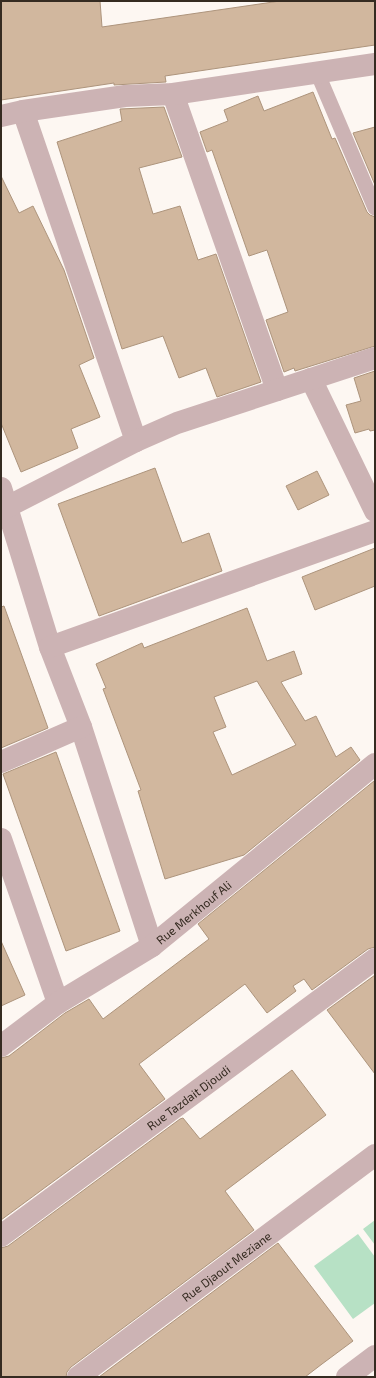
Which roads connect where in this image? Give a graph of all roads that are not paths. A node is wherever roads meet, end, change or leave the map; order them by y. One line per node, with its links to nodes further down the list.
1 (375, 64): 2 (street)
2 (317, 72): 3 (street); 6 (lane)
3 (173, 94): 4 (street); 9 (street)
4 (23, 111): 5 (street); 10 (street)
5 (1, 116)
6 (375, 208)
7 (375, 358): 8 (street)
8 (311, 379): 9 (street); 12 (street)
9 (277, 390): 10 (street)
10 (136, 441): 11 (street)
11 (3, 502): 14 (street)
12 (375, 511)
13 (375, 531): 14 (street)
14 (50, 647): 15 (street)
15 (81, 727): 16 (street); 19 (street)
16 (1, 762)
17 (375, 764): 19 (street, Rue Merkhouf Ali)
18 (1, 840): 21 (street)
19 (152, 946): 21 (street, Rue Merkhouf Ali)
20 (375, 959): 24 (street, Rue Tazdait Djoudi)
21 (58, 1003): 22 (street, Rue Merkhouf Ali)
22 (1, 1046)
23 (375, 1155): 26 (street, Rue Djaout Meziane)
24 (1, 1236)
25 (375, 1356): 27 (street)
26 (78, 1377)
27 (347, 1377)

